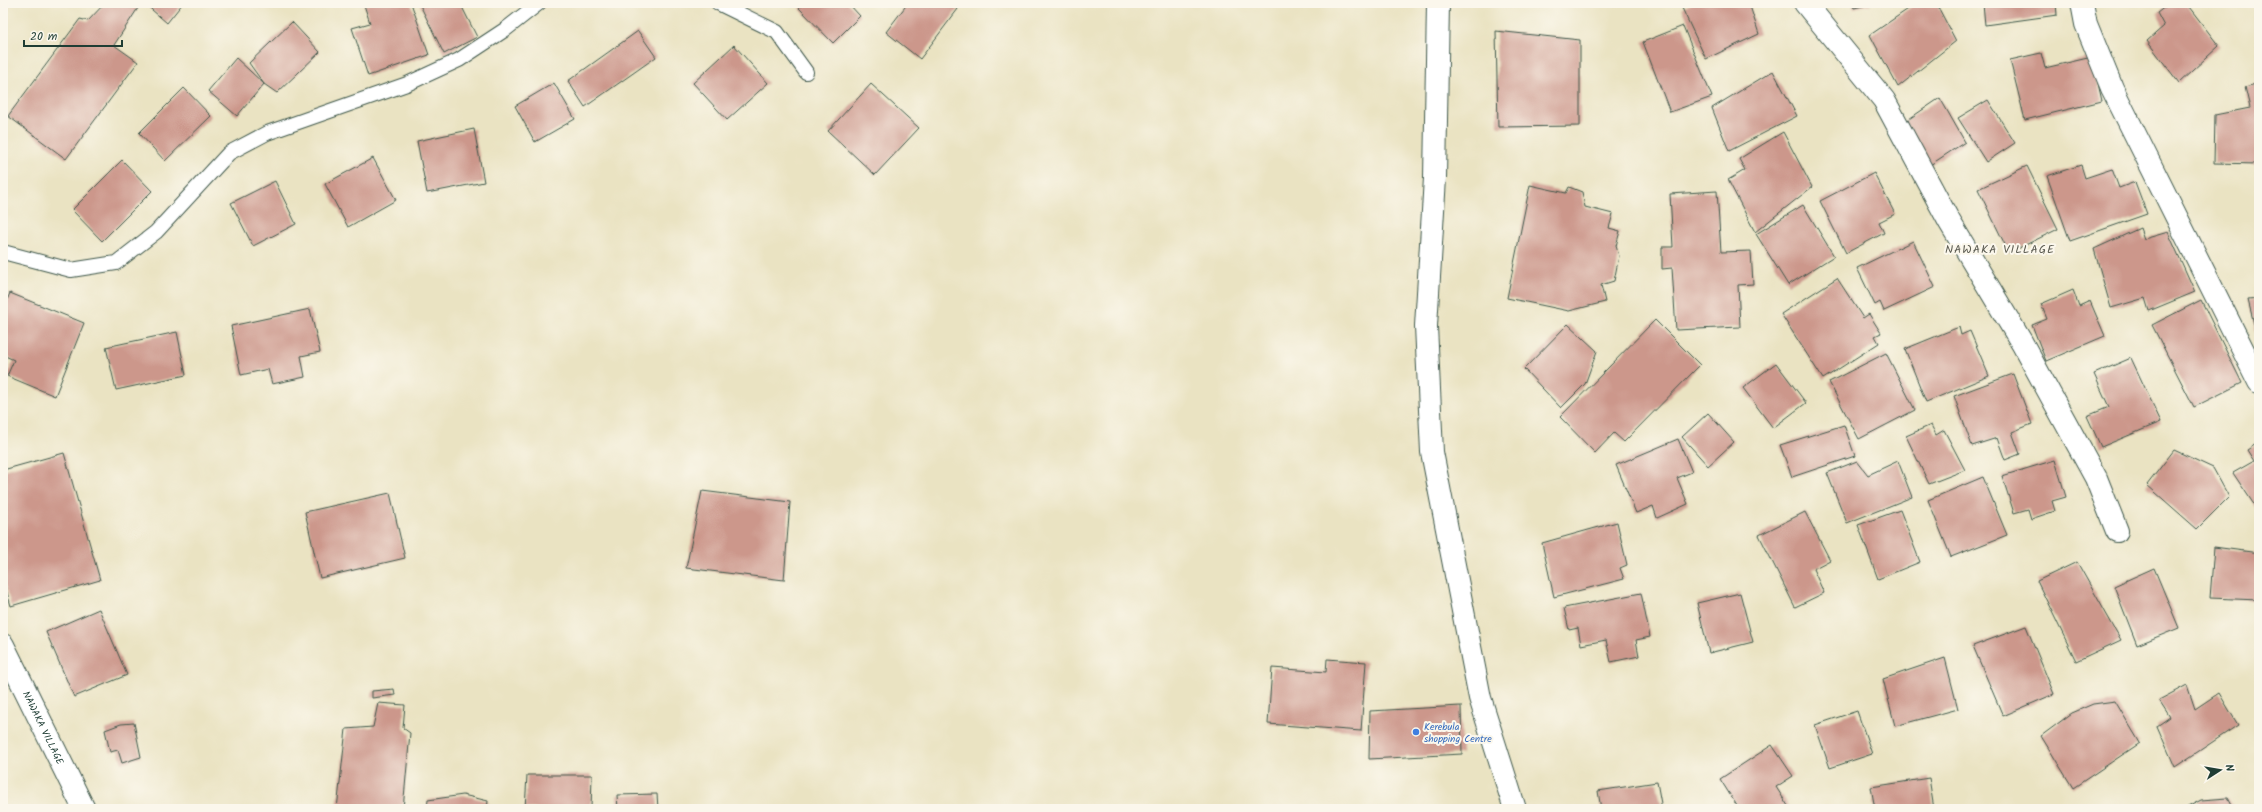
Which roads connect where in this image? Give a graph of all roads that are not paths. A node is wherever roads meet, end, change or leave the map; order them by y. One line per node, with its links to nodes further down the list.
1 (539, 3): 7 (lane)
2 (718, 3): 6 (lane)
3 (1438, 3): 12 (street)
4 (1805, 3): 9 (street)
5 (2082, 3): 8 (street)
6 (806, 72)
7 (3, 252)
8 (2259, 382)
9 (2117, 531)
10 (3, 645): 11 (street, NAWAKA VILLAGE)
11 (84, 809)
12 (1515, 809)

